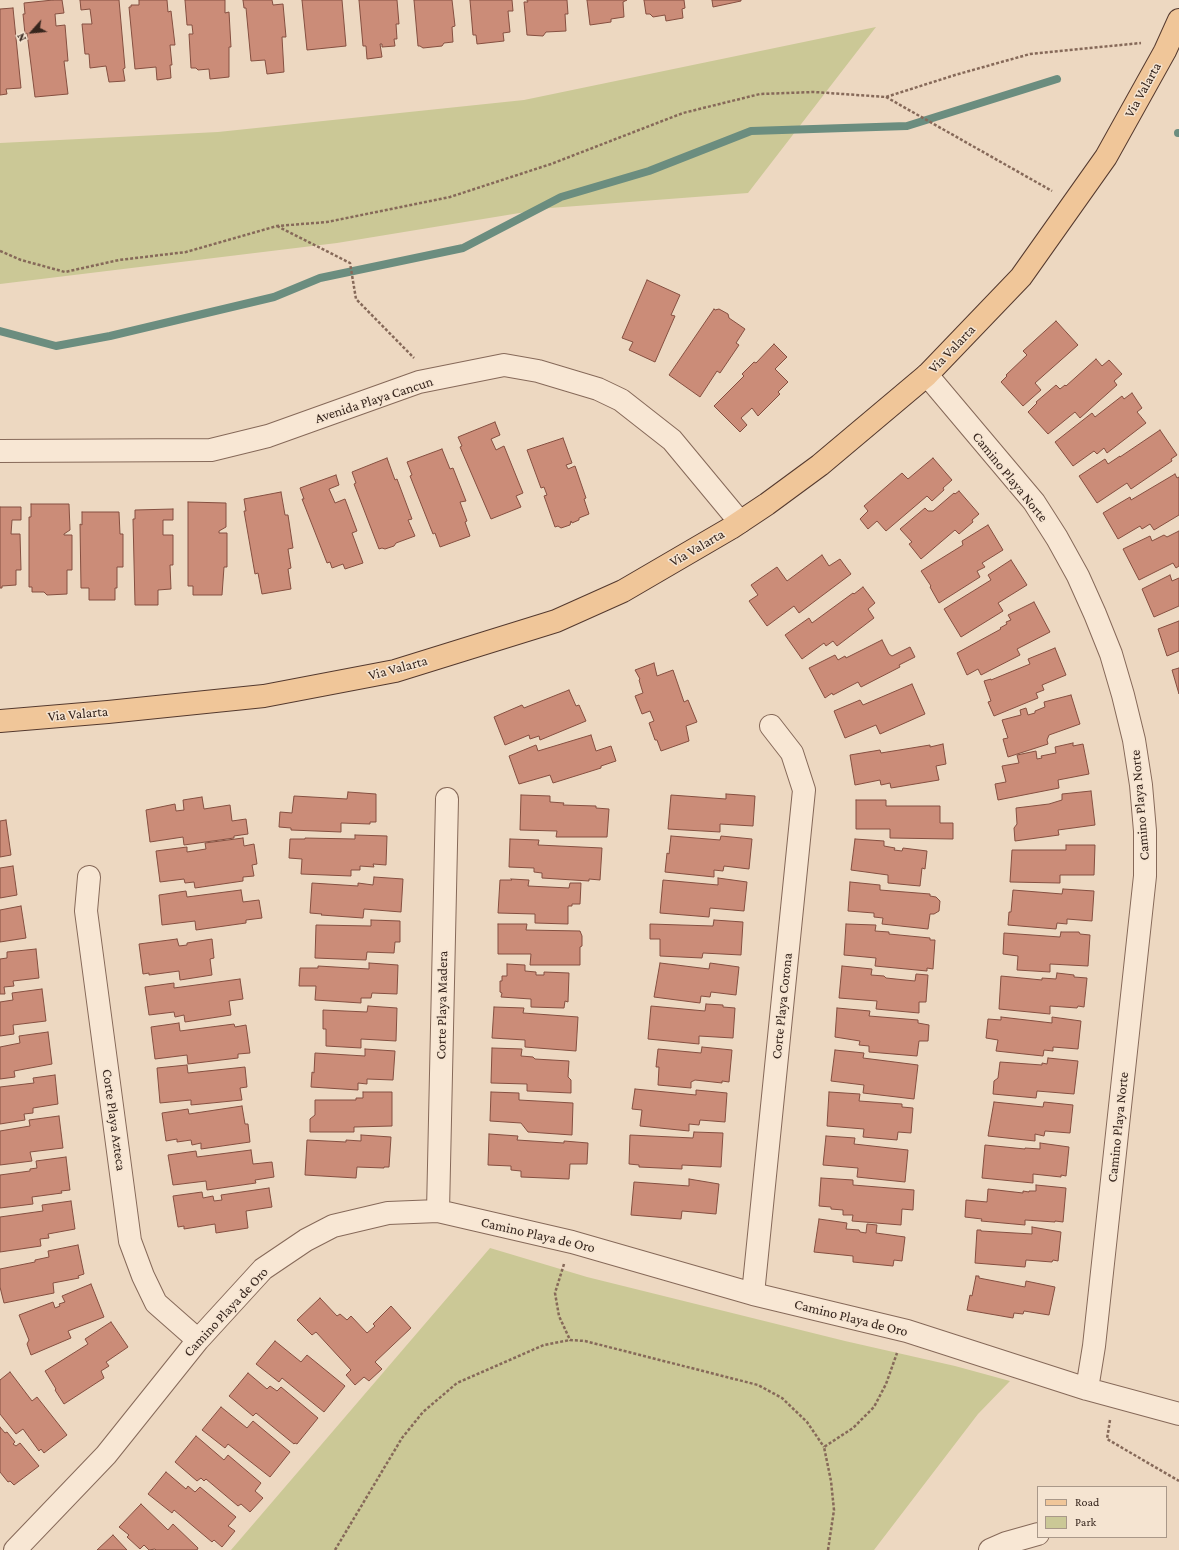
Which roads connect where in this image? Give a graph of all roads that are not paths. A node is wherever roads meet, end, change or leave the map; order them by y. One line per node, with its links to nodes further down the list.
1 (1179, 20): 2 (main road, Via Valarta)
2 (927, 375): 4 (main road, Via Valarta); 12 (street, Camino Playa Norte)
3 (0, 451): 4 (street, Avenida Playa Cancun)
4 (740, 522): 5 (main road, Via Valarta)
5 (0, 721)
6 (771, 726): 10 (street, Corte Playa Corona)
7 (447, 799): 9 (street, Corte Playa Madera)
8 (89, 877): 11 (street, Corte Playa Azteca)
9 (438, 1211): 10 (street, Camino Playa de Oro); 11 (street, Camino Playa de Oro)
10 (753, 1294): 12 (street, Camino Playa de Oro)
11 (198, 1340): 15 (street, Camino Playa de Oro)
12 (1087, 1389): 13 (street, Camino Playa de Oro)
13 (1179, 1414)
14 (1037, 1534): 16 (street)
15 (15, 1550)
16 (990, 1550)

